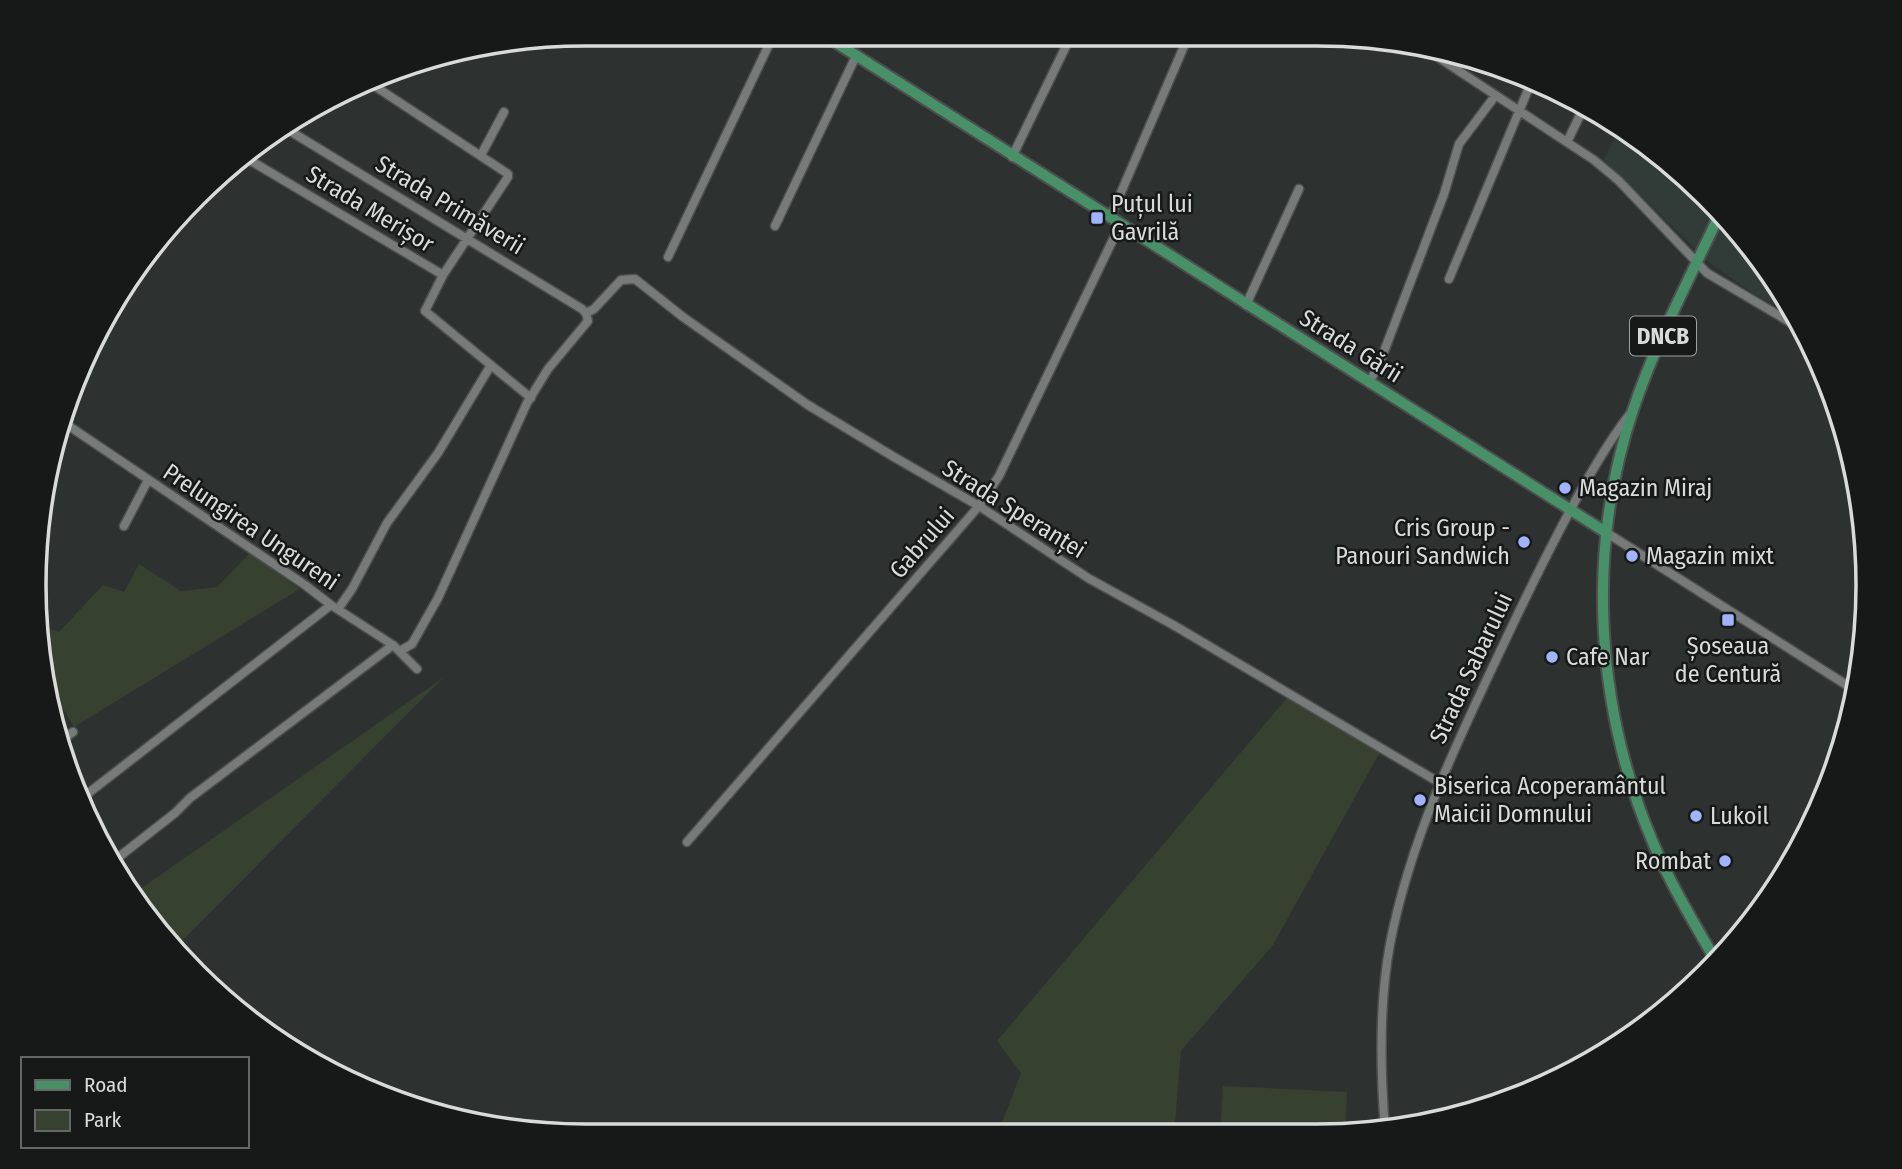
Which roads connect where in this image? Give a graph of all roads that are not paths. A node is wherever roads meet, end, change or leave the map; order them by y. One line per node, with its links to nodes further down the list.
1 (768, 46): 24 (street)
2 (841, 46): 5 (main road, Strada Gării)
3 (1066, 46): 16 (street)
4 (1184, 46): 19 (street)
5 (856, 56): 16 (main road, Strada Gării); 22 (street)
6 (1446, 61): 9 (street)
7 (377, 87): 15 (street)
8 (1528, 89): 10 (street)
9 (1495, 96): 10 (street); 32 (street)
10 (1518, 111): 14 (street); 27 (street)
11 (504, 112): 15 (street)
12 (1580, 114): 14 (street)
13 (292, 132): 23 (street, Strada Primăverii)
14 (1567, 142): 25 (street)
15 (481, 155): 23 (street)
16 (1012, 157): 19 (main road, Strada Gării)
17 (251, 161): 26 (street, Strada Merișor)
18 (1299, 189): 28 (street)
19 (1110, 218): 21 (main road, Strada Gării)
20 (1716, 222): 25 (main road, DNCB)
21 (1120, 225): 28 (main road, Strada Gării); 37 (street, Gabrului)
22 (775, 226)
23 (467, 238): 26 (street); 29 (street, Strada Primăverii)
24 (668, 257)
25 (1697, 264): 30 (street); 34 (main road, DNCB)
26 (443, 275): 31 (street)
27 (1449, 279)
28 (1246, 305): 32 (main road, Strada Gării)
29 (587, 317): 33 (street, Strada Speranței); 37 (street, Strada Speranței)
30 (1787, 320)
31 (491, 365): 33 (street); 41 (street)
32 (1369, 383): 38 (main road, Strada Gării)
33 (531, 398): 42 (street, Strada Speranței)
34 (1633, 409): 38 (street, Strada Sabarului); 40 (main road, DNCB)
35 (69, 426): 36 (street, Prelungirea Ungureni)
36 (148, 480): 39 (street); 41 (street, Prelungirea Ungureni)
37 (979, 506): 47 (street, Strada Speranței); 49 (street, Gabrului)
38 (1571, 509): 40 (main road, Strada Gării); 47 (street, Strada Sabarului)
39 (124, 526)
40 (1607, 533): 44 (street, Strada Gării); 51 (main road, DNCB)
41 (334, 607): 42 (street, Prelungirea Ungureni); 48 (street)
42 (397, 648): 43 (street, Prelungirea Ungureni); 50 (street, Strada Speranței)
43 (417, 669)
44 (1847, 685)
45 (73, 732): 46 (street)
46 (68, 736)
47 (1440, 783): 52 (street, Strada Sabarului)
48 (88, 793)
49 (687, 842)
50 (119, 856)
51 (1711, 953)
52 (1385, 1119)

